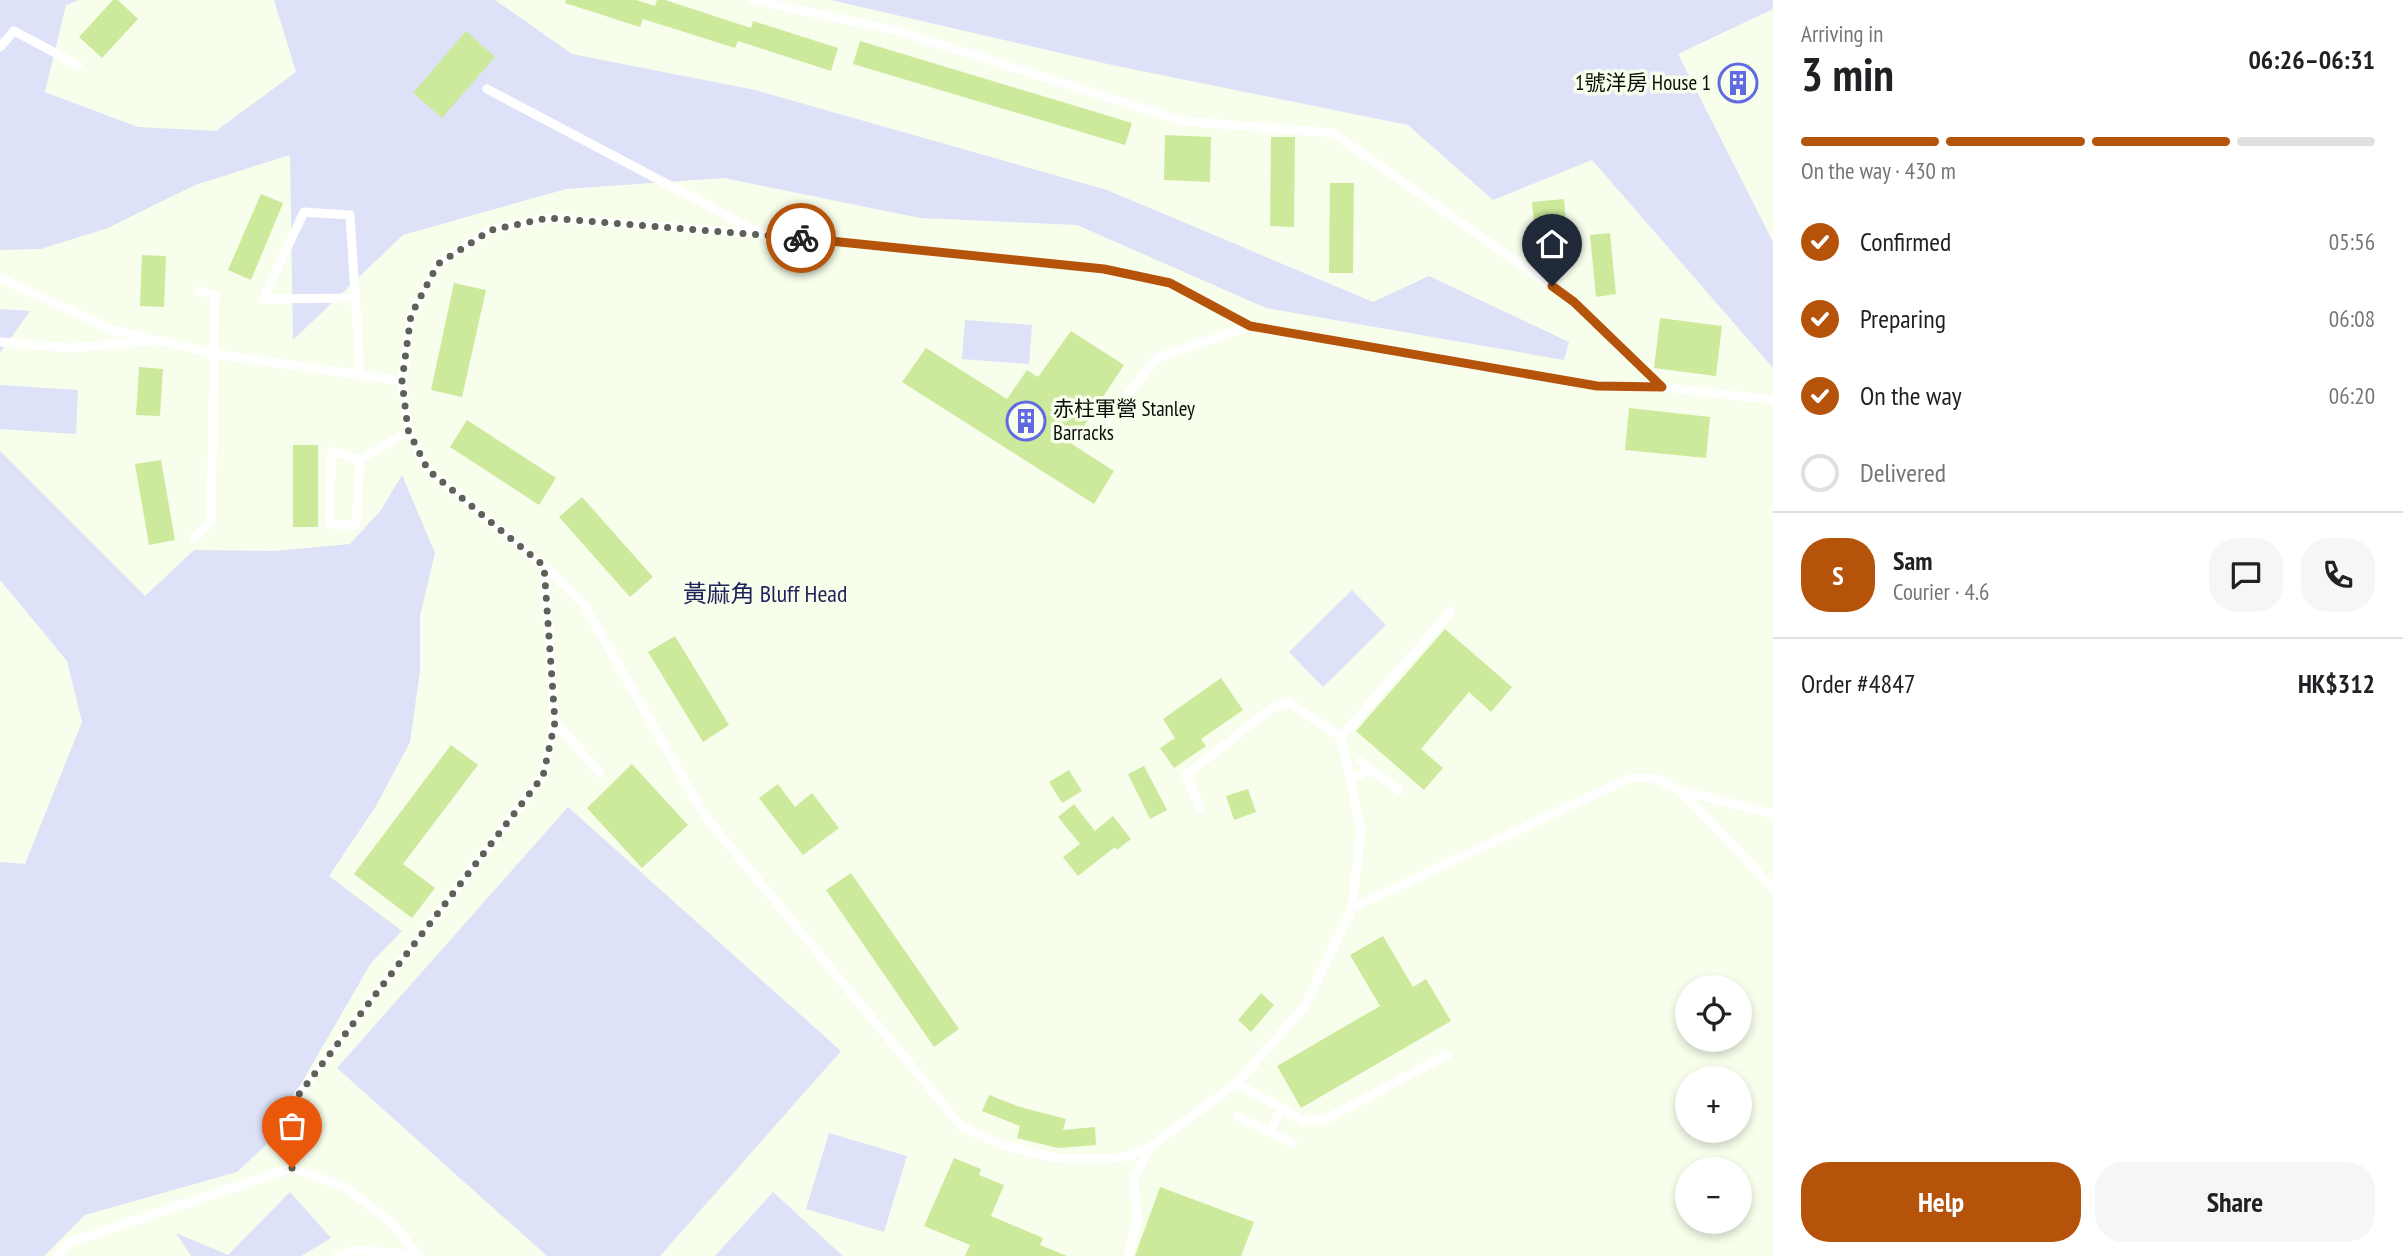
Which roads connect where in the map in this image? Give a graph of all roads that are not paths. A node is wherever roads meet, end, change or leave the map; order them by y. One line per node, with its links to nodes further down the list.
1 (753, 0): 15 (lane)
2 (0, 47): 3 (lane)
3 (78, 65)
4 (487, 89): 5 (lane)
5 (761, 234): 9 (lane); 14 (lane)
6 (0, 278): 10 (lane)
7 (199, 291): 12 (lane)
8 (355, 298): 8 (lane); 13 (lane)
9 (1250, 326): 15 (lane); 18 (lane)
10 (159, 340): 11 (lane); 12 (lane)
11 (0, 342)
12 (215, 354): 13 (lane); 20 (lane)
13 (359, 376): 14 (lane)
14 (402, 381): 17 (lane)
15 (1662, 387): 16 (lane)
16 (1773, 400)
17 (408, 430): 19 (lane); 21 (lane)
18 (1095, 436)
19 (360, 460): 19 (lane)
20 (194, 538)
21 (544, 566): 23 (lane); 41 (lane)
22 (1451, 611): 24 (lane)
23 (555, 722): 27 (lane); 42 (lane)
24 (1341, 737): 28 (lane); 31 (lane)
25 (1361, 761): 26 (lane)
26 (1370, 769): 28 (lane); 29 (lane)
27 (600, 773)
28 (1351, 780): 34 (lane)
29 (1399, 790)
30 (1681, 790): 32 (lane); 33 (lane); 34 (lane)
31 (1200, 808)
32 (1773, 814)
33 (1773, 888)
34 (1352, 908): 36 (lane)
35 (1447, 1055): 37 (lane)
36 (1237, 1083): 37 (lane); 41 (lane)
37 (1281, 1110): 39 (lane)
38 (1237, 1116): 39 (lane)
39 (1270, 1132): 40 (lane)
40 (1293, 1143)
41 (1151, 1146): 46 (lane)
42 (292, 1168): 43 (lane); 45 (lane)
43 (58, 1256)
44 (338, 1256): 45 (lane)
45 (419, 1256)
46 (1128, 1256)

